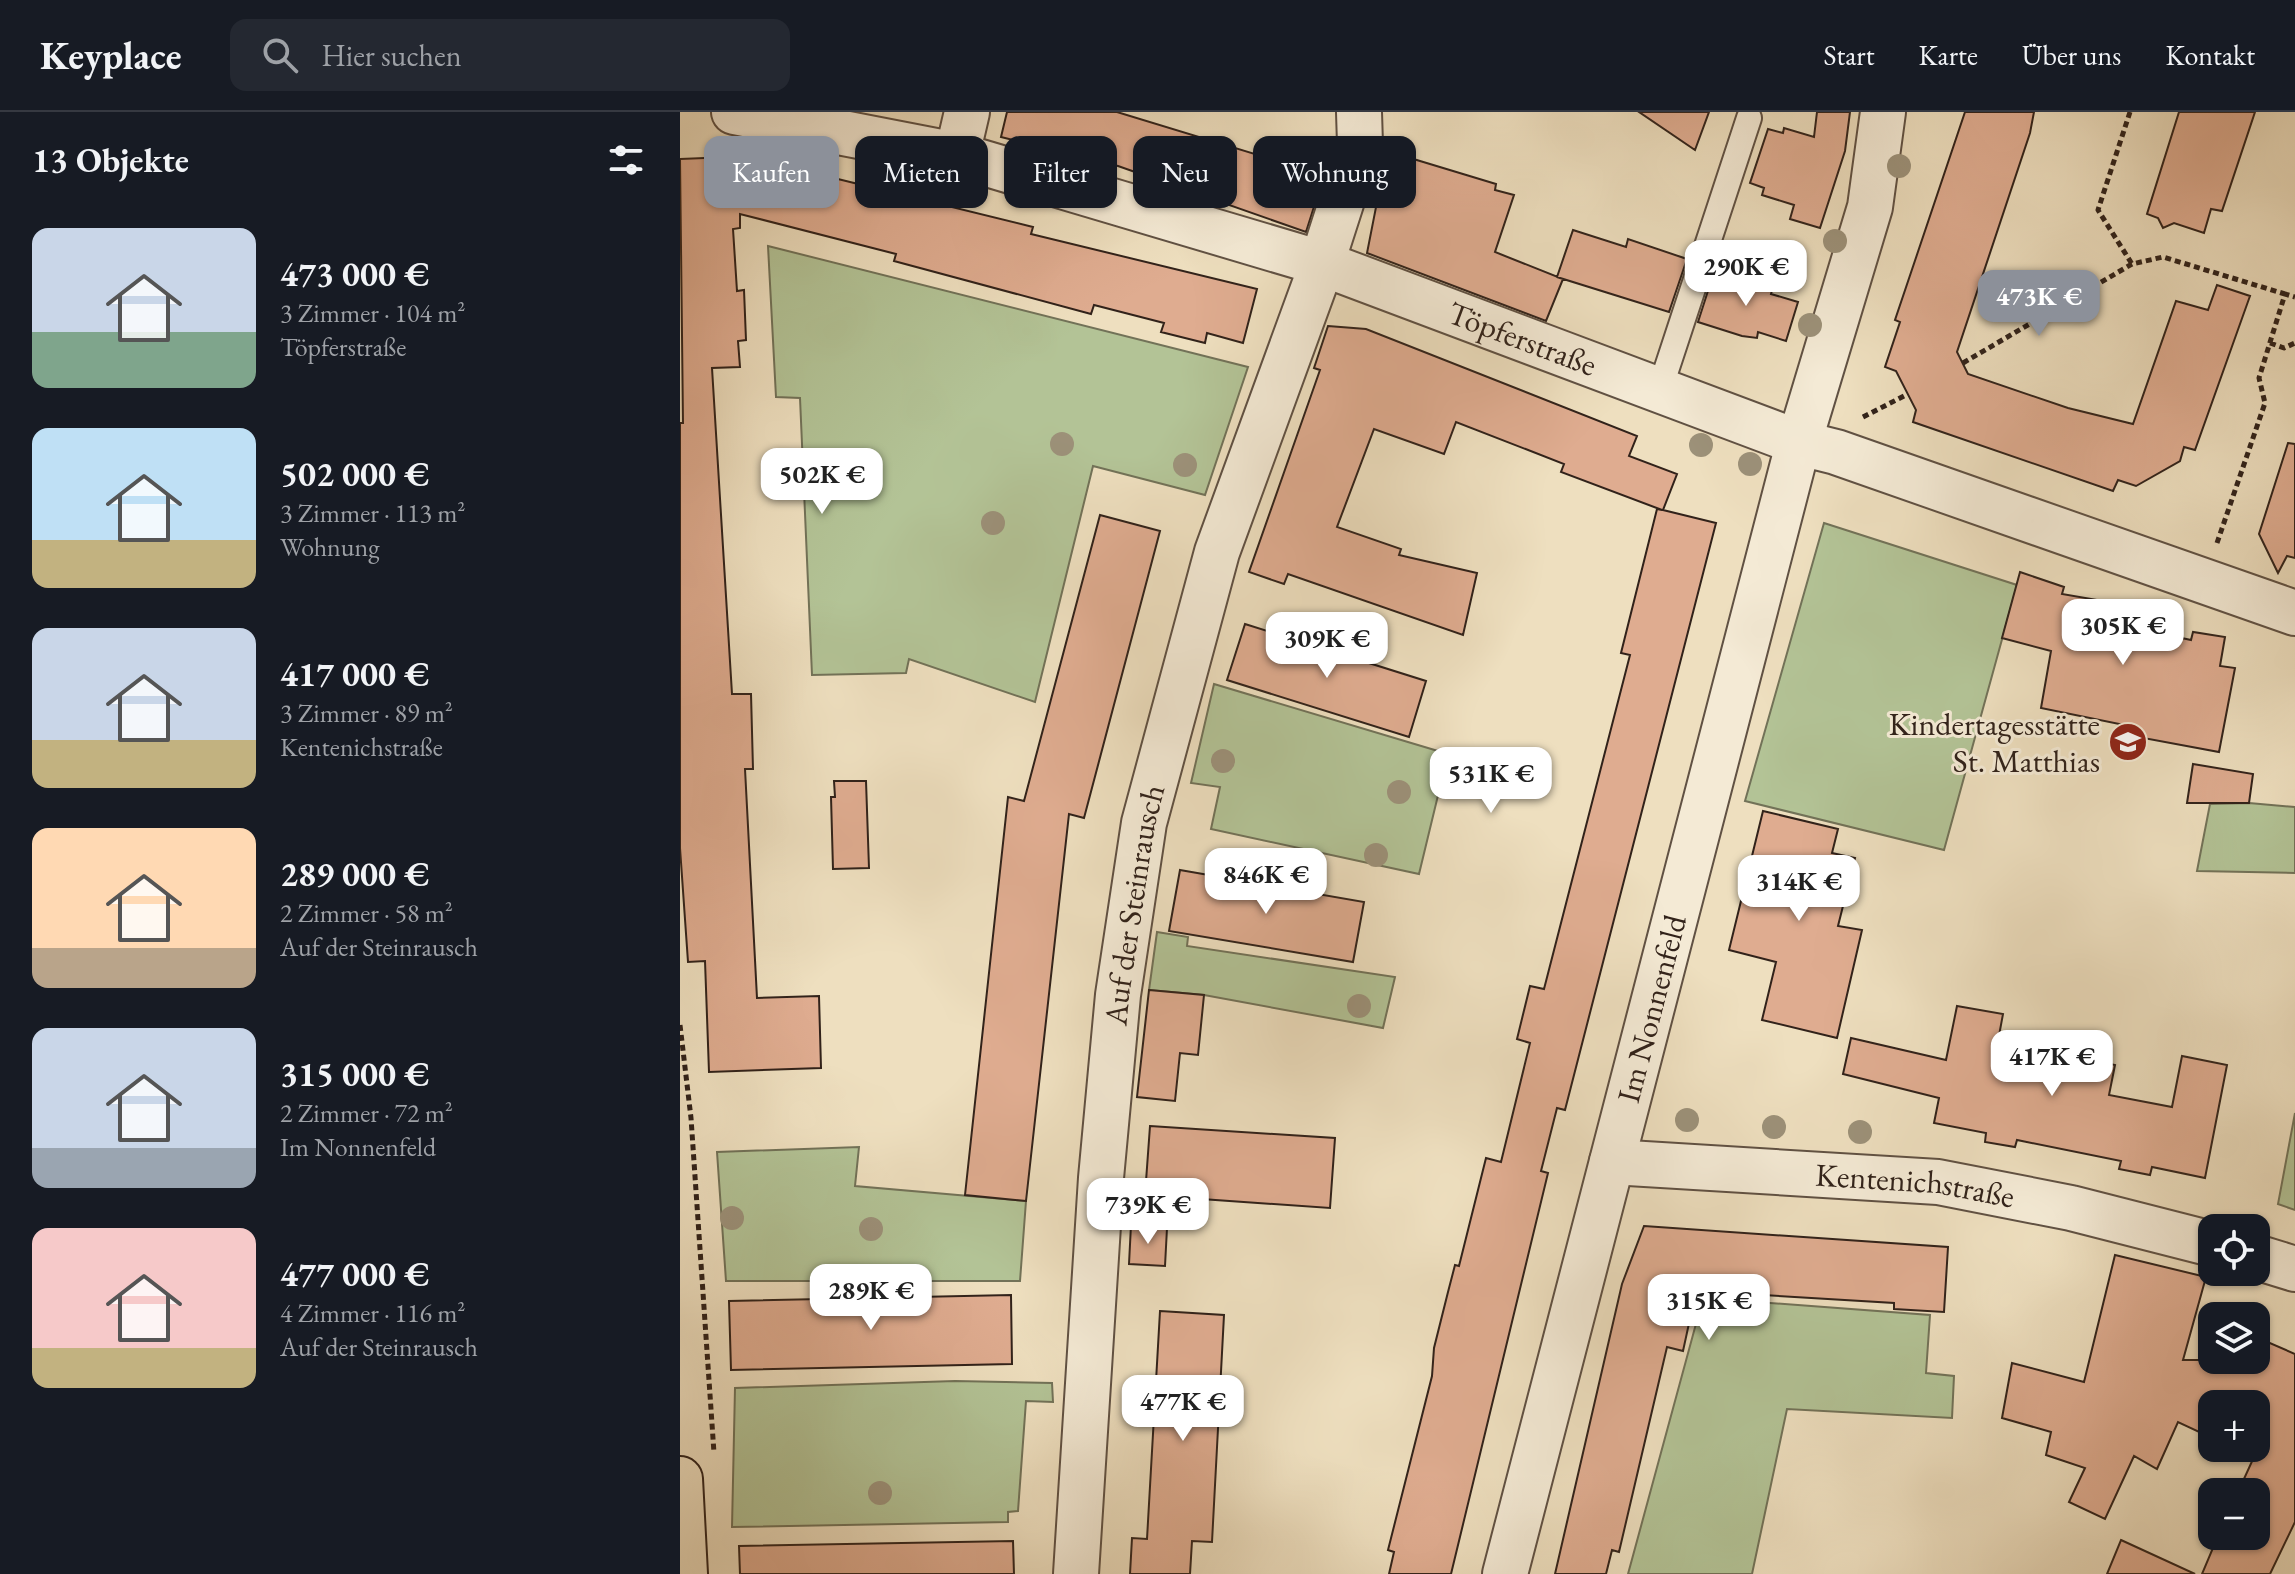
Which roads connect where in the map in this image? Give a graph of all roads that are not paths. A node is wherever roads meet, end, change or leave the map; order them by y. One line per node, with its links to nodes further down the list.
1 (734, 112): 6 (street, Töpferstraße)
2 (967, 112): 7 (street)
3 (1359, 112): 9 (street, Auf der Steinrausch)
4 (1883, 112): 11 (street, Im Nonnenfeld)
5 (1749, 118): 10 (lane)
6 (858, 136)
7 (961, 136)
8 (988, 164): 9 (street, Töpferstraße)
9 (1321, 263): 10 (street, Töpferstraße); 19 (street, Auf der Steinrausch)
10 (1659, 392): 11 (street, Töpferstraße)
11 (1800, 443): 12 (street, Töpferstraße); 13 (street, Im Nonnenfeld)
12 (2295, 613)
13 (1612, 1162): 14 (street, Kentenichstraße); 20 (street, Im Nonnenfeld)
14 (2198, 1240)
15 (2270, 1261): 16 (street)
16 (2295, 1269)
17 (697, 1467): 18 (main road)
18 (685, 1574)
19 (1076, 1574)
20 (1505, 1574)

